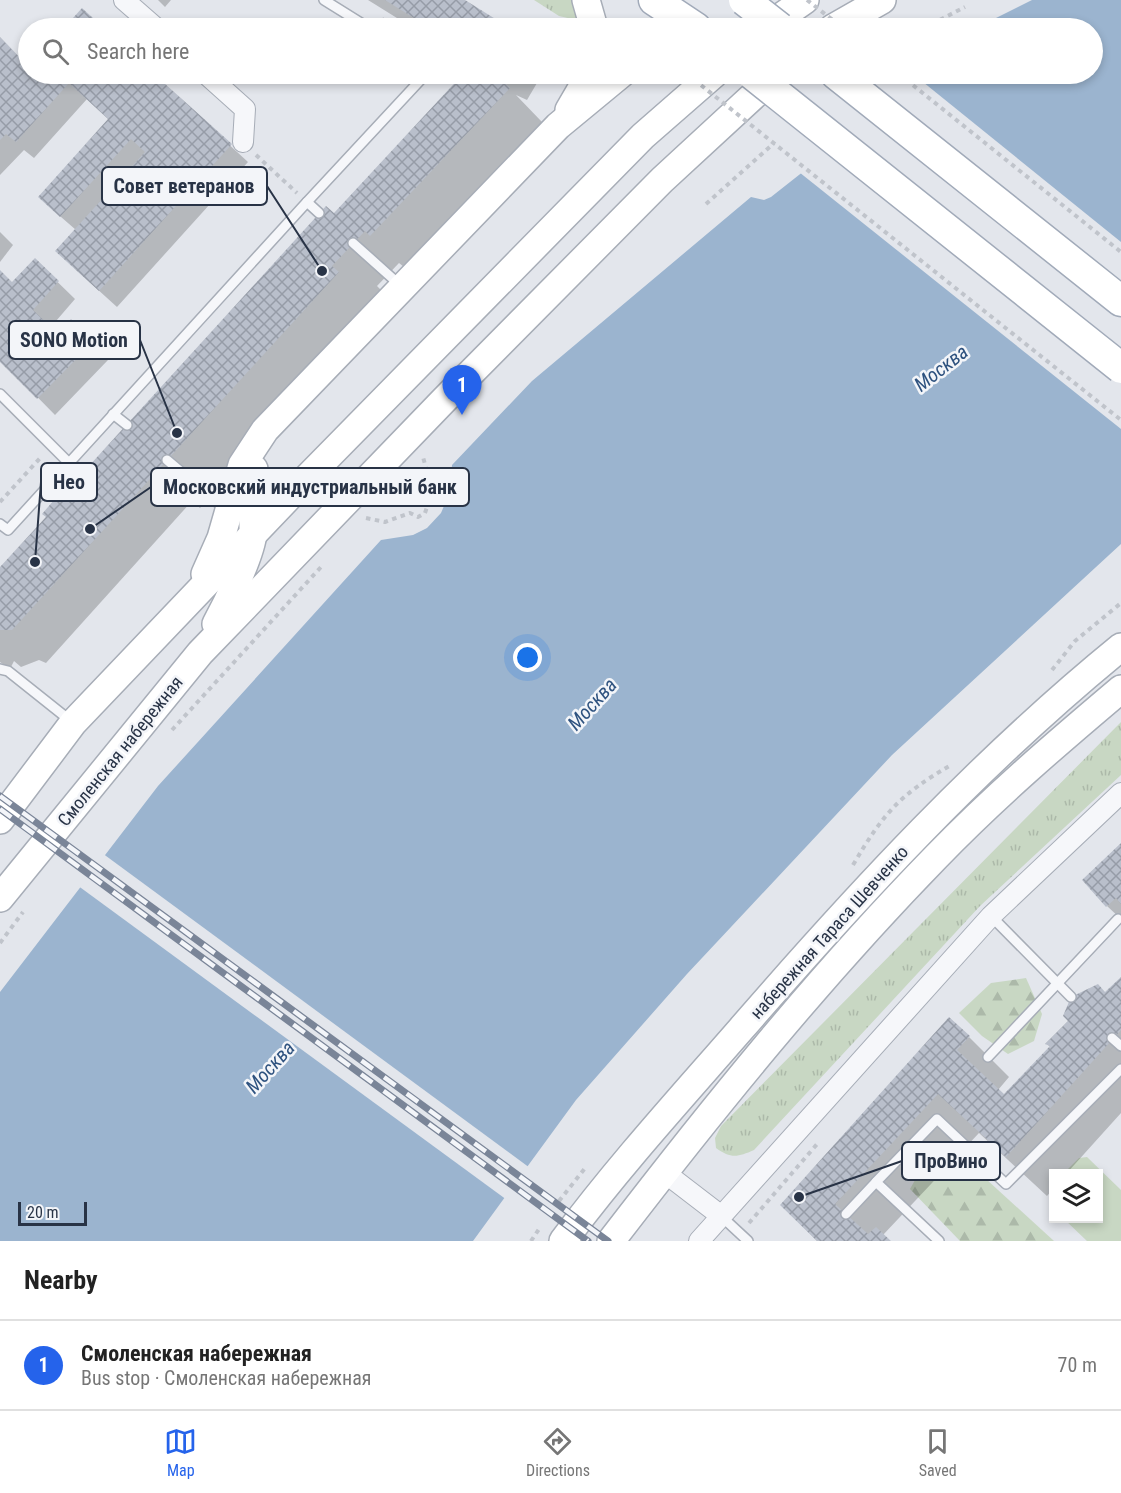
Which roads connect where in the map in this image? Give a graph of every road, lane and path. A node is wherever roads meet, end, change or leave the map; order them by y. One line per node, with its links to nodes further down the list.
1 (124, 0): 9 (street)
2 (324, 0): 10 (lane)
3 (586, 0): 11 (main road)
4 (654, 0): 12 (main road)
5 (744, 0): 13 (main road, bridge)
6 (806, 0): 14 (main road); 15 (path, bridge)
7 (882, 0): 16 (main road)
8 (965, 7): 17 (path)
9 (145, 18)
10 (353, 18)
11 (591, 18)
12 (681, 18)
13 (767, 18)
14 (780, 18)
15 (830, 18)
16 (850, 18)
17 (944, 18)
18 (217, 84): 29 (street)
19 (417, 84): 31 (lane)
20 (584, 84): 28 (main road)
21 (609, 84): 28 (main road)
22 (700, 84): 30 (path, bridge)
23 (703, 84): 51 (main road)
24 (765, 84): 38 (main road, bridge)
25 (766, 84): 62 (main road, Смоленская набережная)
26 (849, 84): 37 (main road)
27 (911, 84): 35 (path)
28 (558, 126): 36 (main road)
29 (243, 142): 31 (path)
30 (774, 143): 32 (path); 41 (path, bridge)
31 (307, 202): 33 (lane); 40 (lane)
32 (706, 204)
33 (319, 213)
34 (353, 243): 36 (lane)
35 (1121, 252)
36 (401, 286): 43 (main road)
37 (1121, 301)
38 (1121, 368)
39 (0, 394): 44 (lane)
40 (113, 414): 42 (lane); 49 (lane)
41 (1121, 420)
42 (127, 425)
43 (266, 430): 47 (main road); 54 (main road)
44 (52, 446): 49 (lane); 52 (path)
45 (431, 448): 46 (path)
46 (423, 456): 50 (path); 55 (path)
47 (256, 457): 51 (main road); 58 (main road)
48 (167, 460): 54 (lane)
49 (69, 463): 56 (lane)
50 (415, 464)
51 (317, 468): 58 (main road)
52 (0, 502)
53 (373, 510): 55 (path)
54 (228, 512): 60 (main road)
55 (366, 518): 57 (path)
56 (0, 524)
57 (359, 525)
58 (253, 534): 60 (main road); 62 (main road)
59 (321, 566): 66 (path)
60 (188, 601): 65 (main road)
61 (1121, 647): 84 (main road, набережная Тараса Шевченко)
62 (200, 653): 69 (main road, Смоленская набережная)
63 (0, 669): 65 (lane)
64 (1121, 689): 80 (main road, набережная Тараса Шевченко)
65 (74, 723): 68 (main road)
66 (171, 731)
67 (1121, 794): 71 (street)
68 (0, 820)
69 (0, 898)
70 (25, 910): 73 (path)
71 (991, 916): 74 (lane); 83 (street)
72 (1118, 919): 74 (lane)
73 (0, 943)
74 (1057, 984): 75 (lane); 78 (lane)
75 (1071, 997)
76 (1112, 1038): 77 (lane)
77 (1121, 1046)
78 (988, 1057)
79 (1121, 1069): 81 (lane)
80 (664, 1172): 83 (street); 85 (main road, набережная Тараса Шевченко)
81 (876, 1182): 82 (lane); 88 (lane)
82 (846, 1214)
83 (720, 1215): 86 (street); 87 (lane)
84 (563, 1241)
85 (611, 1241)
86 (699, 1241)
87 (748, 1241)
88 (939, 1241)

